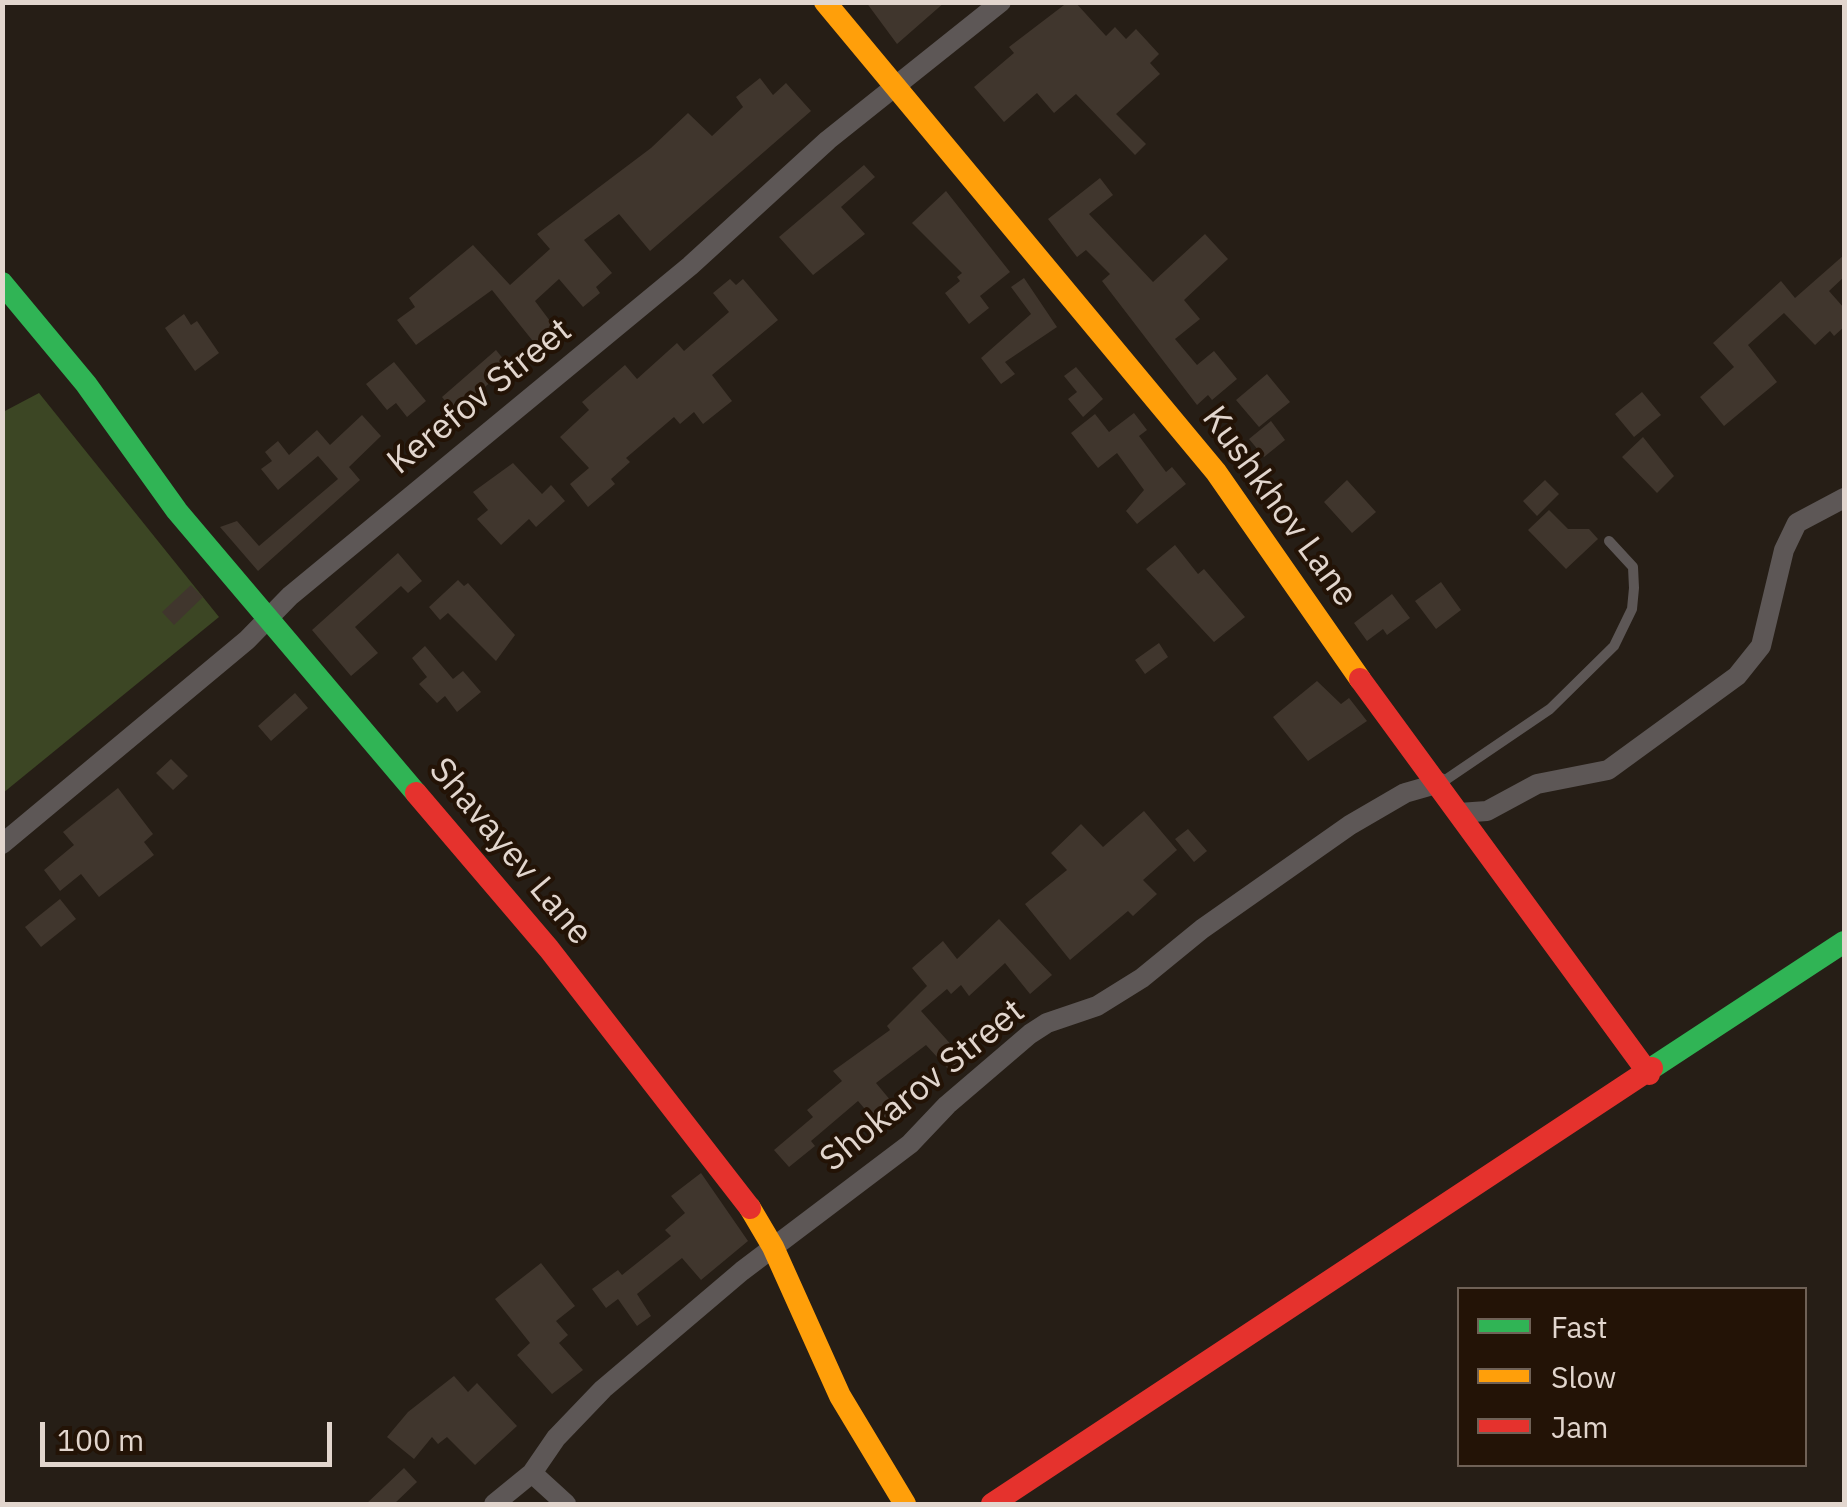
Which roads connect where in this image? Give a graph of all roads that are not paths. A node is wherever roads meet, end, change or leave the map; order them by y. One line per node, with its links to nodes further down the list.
1 (824, 2): 3 (street, Kushkhov Lane)
2 (1001, 2): 3 (street, Kerefov Street)
3 (894, 89): 7 (street, Kerefov Street); 8 (street, Kushkhov Lane)
4 (2, 283): 7 (street, Shavayev Lane)
5 (1844, 498): 9 (street)
6 (1609, 541): 8 (lane)
7 (268, 618): 10 (street, Kerefov Street); 13 (street, Shavayev Lane)
8 (1440, 784): 9 (street, Kushkhov Lane); 13 (street, Shokarov Street)
9 (1459, 814): 12 (street, Kushkhov Lane)
10 (2, 844)
11 (1844, 942): 12 (street)
12 (1649, 1074): 18 (street)
13 (773, 1247): 14 (street, Shokarov Street); 17 (street, Shavayev Lane)
14 (532, 1473): 15 (street, Shokarov Street); 16 (street)
15 (494, 1504)
16 (566, 1504)
17 (905, 1504)
18 (992, 1504)

